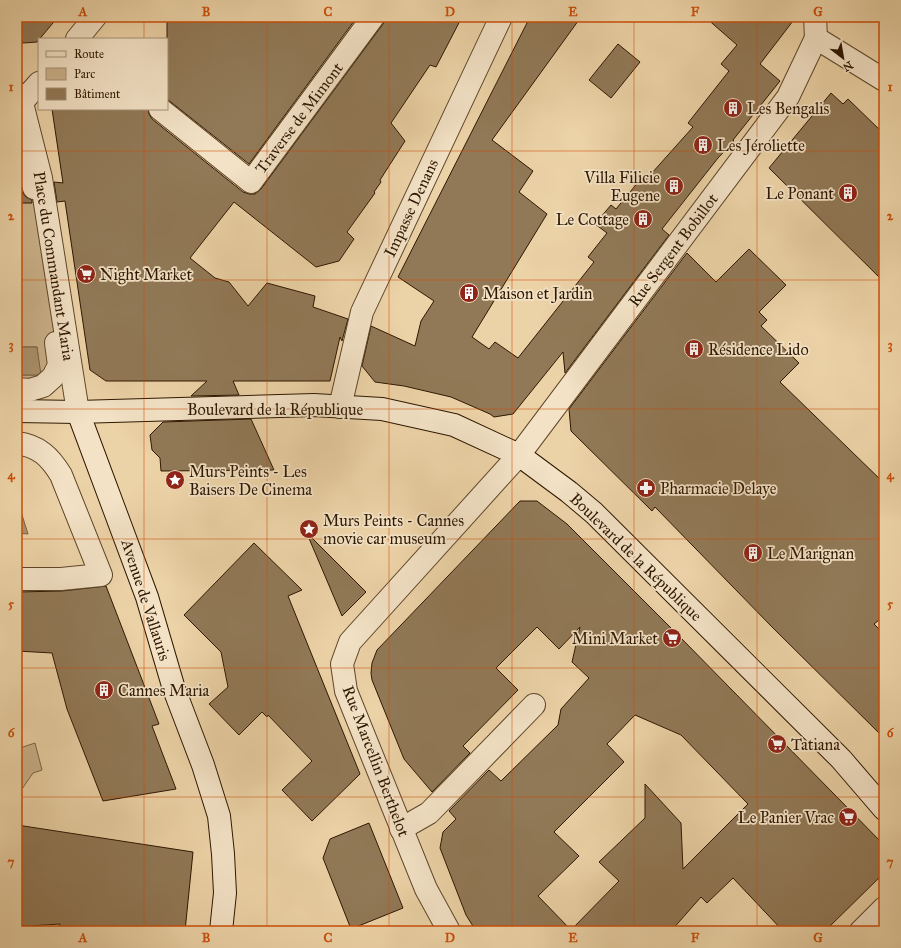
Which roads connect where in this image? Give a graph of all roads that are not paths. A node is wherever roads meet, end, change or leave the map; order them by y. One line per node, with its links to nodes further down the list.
1 (95, 17): 5 (street)
2 (374, 17): 9 (street, Traverse de Mimont)
3 (501, 17): 12 (street, Impasse Denans)
4 (815, 27): 6 (street); 16 (street, Rue Sergent Bobillot)
5 (77, 38)
6 (884, 80)
7 (38, 84): 8 (street)
8 (19, 102): 14 (street, Place du Commandant Maria)
9 (161, 110)
10 (17, 159): 11 (street, Place du Commandant Maria)
11 (17, 389)
12 (340, 406): 14 (street, Boulevard de la République); 16 (street, Boulevard de la République)
13 (17, 411): 14 (street, Boulevard de la République)
14 (78, 412): 22 (street, Avenue de Vallauris)
15 (17, 443): 17 (street)
16 (518, 456): 19 (street, Boulevard de la République); 20 (street, Rue Marcellin Berthelot)
17 (17, 579)
18 (534, 705): 20 (street)
19 (884, 809)
20 (402, 830): 23 (street, Rue Marcellin Berthelot)
21 (884, 908): 24 (street)
22 (221, 931)
23 (449, 931)
24 (860, 931)

